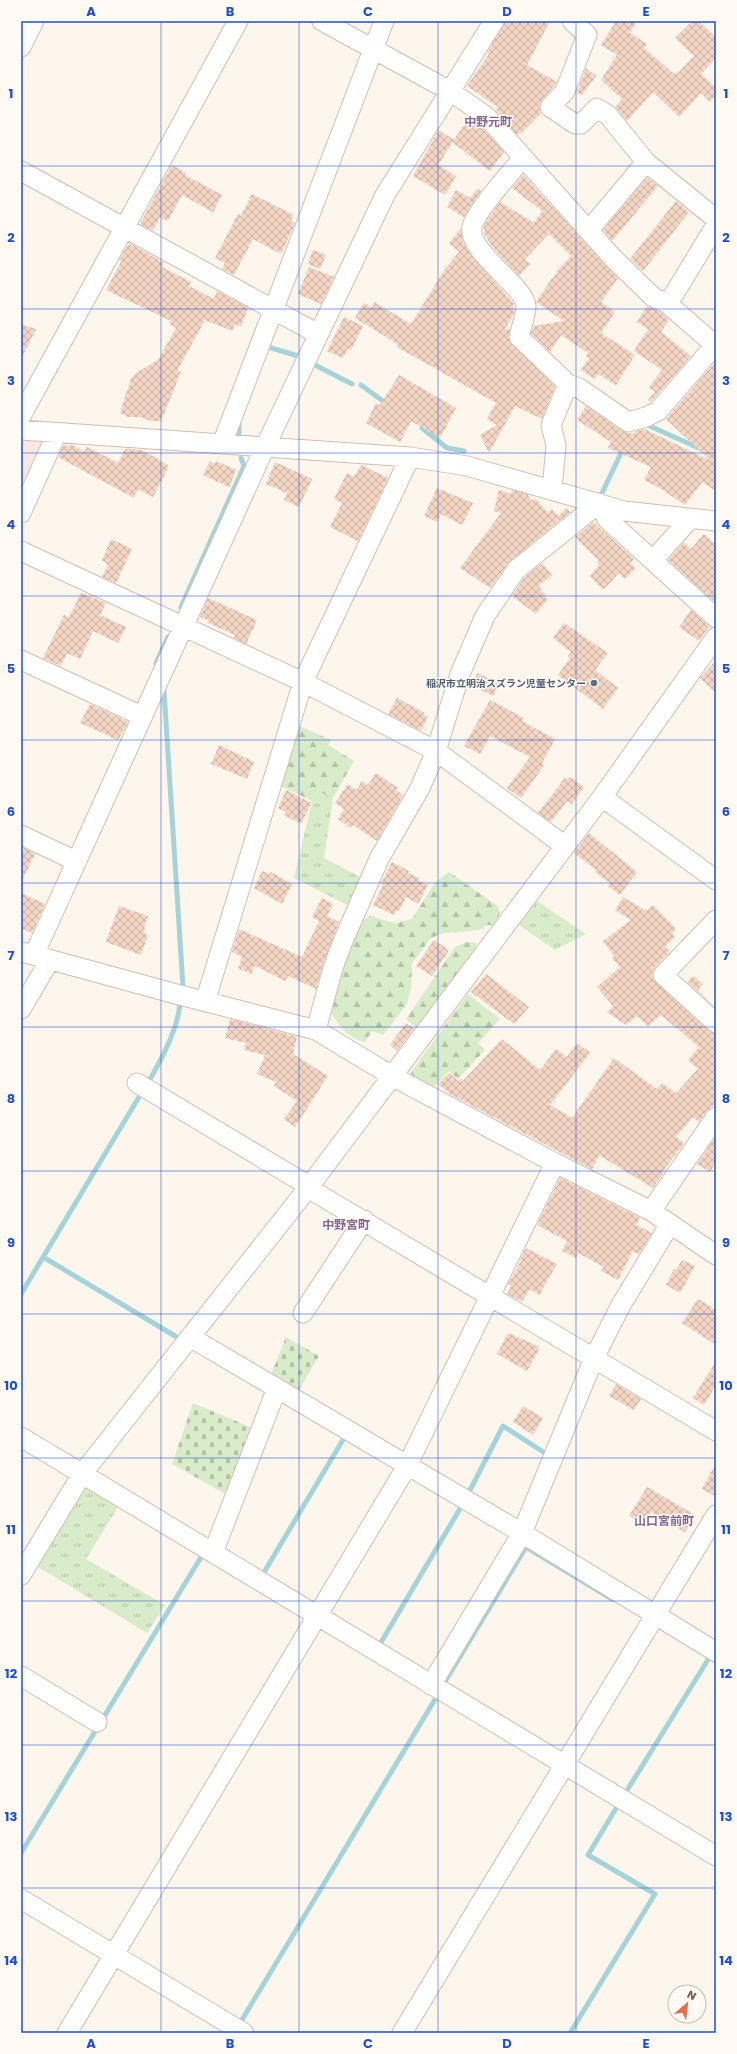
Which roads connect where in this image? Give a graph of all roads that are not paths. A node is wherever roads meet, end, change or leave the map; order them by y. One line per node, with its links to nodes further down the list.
1 (34, 21): 7 (street)
2 (238, 21): 15 (street)
3 (322, 21): 8 (street)
4 (384, 21): 8 (street)
5 (494, 21): 9 (street)
6 (572, 21): 11 (street)
7 (21, 47)
8 (374, 50): 9 (street); 18 (street)
9 (450, 91): 10 (street); 19 (street)
10 (522, 158): 16 (street); 21 (street)
11 (646, 162): 13 (street); 16 (street)
12 (21, 170): 15 (street)
13 (716, 219)
14 (716, 225): 17 (street)
15 (124, 227): 18 (street); 22 (street)
16 (589, 230): 17 (street)
17 (668, 304): 20 (street)
18 (274, 310): 19 (street); 25 (street)
19 (318, 334): 26 (street)
20 (716, 346): 21 (street)
21 (568, 384): 28 (street)
22 (21, 416)
23 (21, 430): 24 (street)
24 (57, 433): 25 (street); 30 (street)
25 (222, 444): 26 (street)
26 (265, 447): 27 (street); 36 (street)
27 (410, 457): 28 (street); 39 (street)
28 (552, 490): 29 (street)
29 (599, 503): 31 (street); 34 (street); 41 (street)
30 (21, 513)
31 (690, 519): 32 (street); 34 (street)
32 (716, 521)
33 (21, 551): 36 (street)
34 (653, 560): 35 (street)
35 (716, 618)
36 (183, 626): 39 (street); 40 (street)
37 (716, 638): 42 (street)
38 (21, 660): 40 (street)
39 (304, 682): 41 (street); 49 (street)
40 (142, 716): 45 (street)
41 (436, 751): 44 (street); 52 (street)
42 (602, 797): 44 (street); 46 (street)
43 (21, 835): 45 (street)
44 (565, 846): 53 (street)
45 (76, 861): 48 (street)
46 (713, 872)
47 (716, 920): 51 (street)
48 (35, 955): 49 (street); 50 (street)
49 (205, 1002): 52 (street)
50 (21, 1009)
51 (716, 1023)
52 (316, 1030): 53 (street)
53 (392, 1076): 56 (street); 57 (street)
54 (137, 1083): 57 (street)
55 (713, 1127): 58 (street)
56 (555, 1163): 58 (street); 62 (street)
57 (309, 1187): 59 (street); 64 (street)
58 (651, 1211): 60 (street)
59 (364, 1220): 62 (street); 63 (street)
60 (670, 1224): 61 (street); 65 (street)
61 (716, 1255)
62 (491, 1296): 65 (street); 69 (street)
63 (303, 1313)
64 (190, 1337): 66 (street); 70 (street)
65 (594, 1358): 67 (street); 72 (street)
66 (277, 1388): 69 (street); 73 (street)
67 (716, 1431)
68 (21, 1437): 70 (street)
69 (407, 1466): 72 (street); 76 (street)
70 (82, 1474): 73 (street); 74 (street)
71 (716, 1515): 75 (street)
72 (522, 1533): 75 (street); 79 (street)
73 (212, 1552): 76 (street)
74 (21, 1575)
75 (656, 1615): 77 (street); 81 (street)
76 (317, 1616): 79 (street); 84 (street)
77 (716, 1652)
78 (21, 1676): 80 (street)
79 (431, 1684): 81 (street)
80 (97, 1722)
81 (564, 1764): 82 (street); 87 (street)
82 (716, 1856)
83 (21, 1899): 84 (street)
84 (114, 1954): 85 (street); 86 (street)
85 (67, 2033)
86 (244, 2033)
87 (402, 2033)

